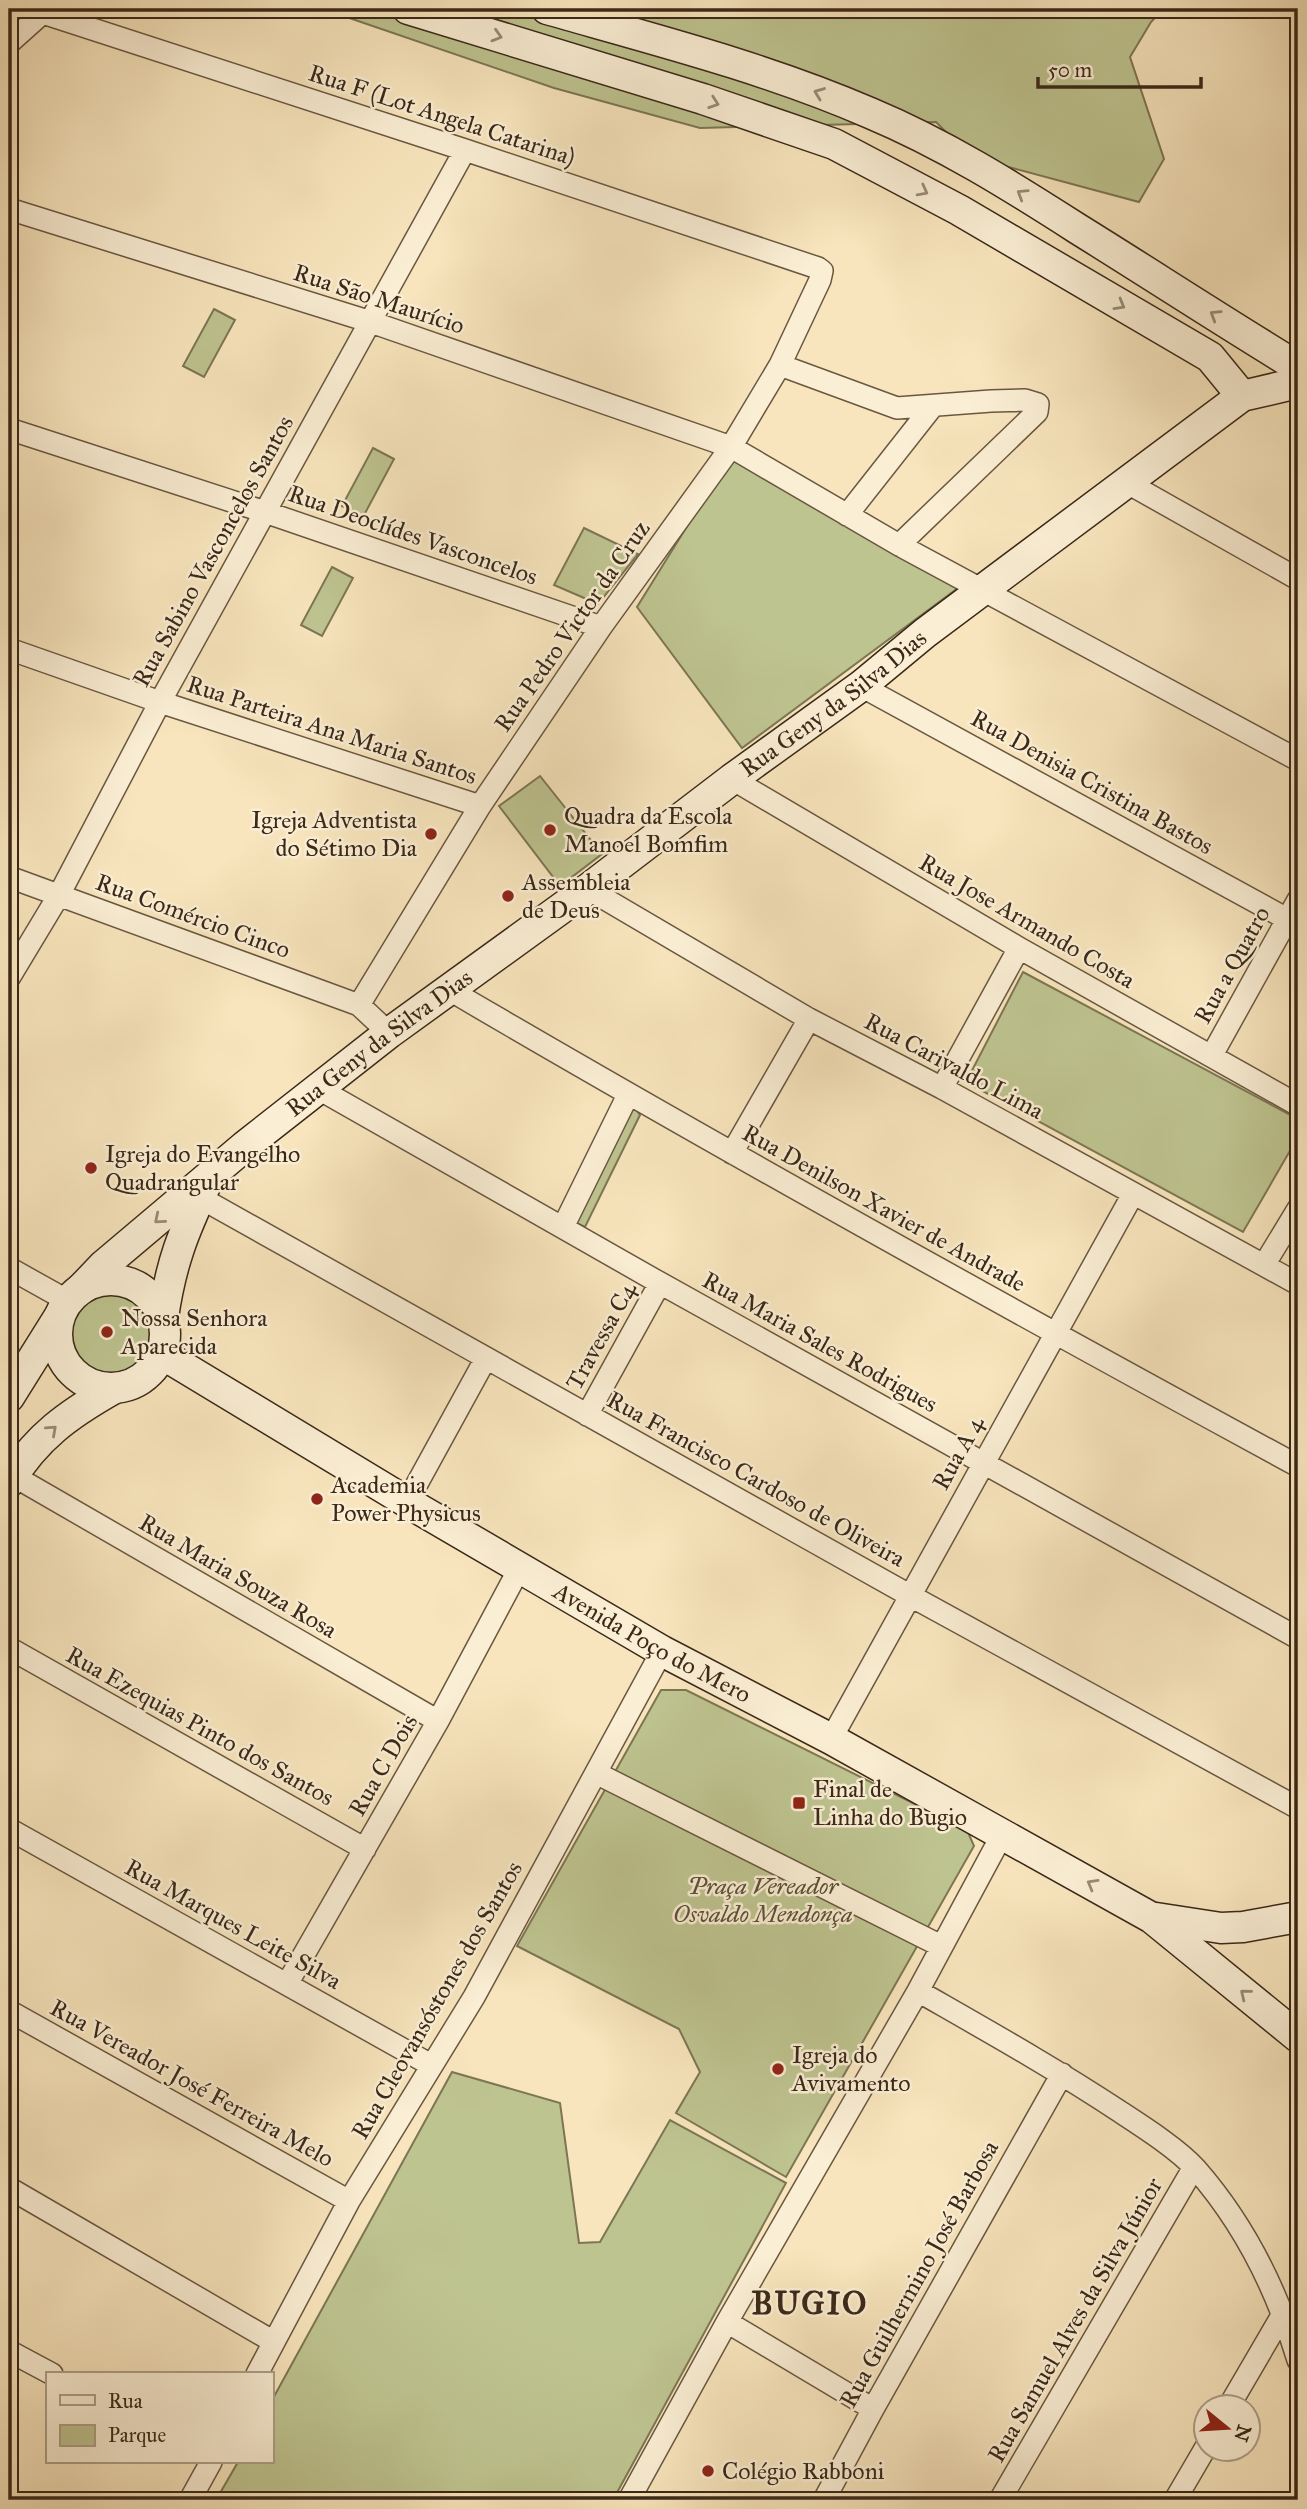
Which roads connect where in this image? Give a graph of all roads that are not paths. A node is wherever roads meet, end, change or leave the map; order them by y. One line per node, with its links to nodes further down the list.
1 (408, 9): 12 (main road, one-way to 12)
2 (547, 9): 10 (main road, one-way to 2)
3 (45, 11): 4 (street); 5 (street, Rua F (Lot Angela Catarina))
4 (9, 43)
5 (465, 149): 7 (street, Rua F (Lot Angela Catarina)); 8 (street, Rua Sabino Vasconcelos Santos)
6 (9, 209): 8 (street, Rua São Maurício)
7 (822, 273): 9 (street, Rua Pedro Victor da Cruz)
8 (371, 322): 15 (street, Rua São Maurício); 17 (street, Rua Sabino Vasconcelos Santos)
9 (780, 365): 13 (street); 15 (street, Rua Pedro Victor da Cruz)
10 (1298, 367)
11 (1298, 383): 12 (main road, Rua Geny da Silva Dias)
12 (1242, 396): 16 (main road, Rua Geny da Silva Dias)
13 (932, 407): 18 (street); 19 (street)
14 (9, 429): 17 (street, Rua Deoclídes Vasconcelos)
15 (731, 447): 18 (street, Rua São Maurício); 22 (street, Rua Pedro Victor da Cruz)
16 (1126, 482): 20 (street); 21 (main road, Rua Geny da Silva Dias)
17 (265, 512): 22 (street, Rua Deoclídes Vasconcelos); 25 (street, Rua Sabino Vasconcelos Santos)
18 (847, 515): 19 (street, Rua São Maurício)
19 (899, 545): 21 (street, Rua São Maurício)
20 (1298, 579)
21 (984, 590): 24 (main road, Rua Geny da Silva Dias); 26 (street, Rua São Maurício)
22 (601, 627): 28 (street, Rua Pedro Victor da Cruz)
23 (9, 649): 25 (street, Rua Parteira Ana Maria Santos)
24 (861, 686): 27 (main road, Rua Geny da Silva Dias); 33 (street, Rua Denisia Cristina Bastos)
25 (160, 702): 28 (street, Rua Parteira Ana Maria Santos); 31 (street, Rua Sabino Vasconcelos Santos)
26 (1298, 760)
27 (732, 779): 30 (main road, Rua Geny da Silva Dias); 34 (street, Rua Jose Armando Costa)
28 (480, 806): 37 (street, Rua Pedro Victor da Cruz)
29 (9, 877): 31 (street, Rua Comércio Cinco)
30 (588, 889): 36 (main road, Rua Geny da Silva Dias); 38 (street, Rua Carivaldo Lima)
31 (59, 895): 35 (street, Rua Sabino Vasconcelos Santos); 37 (street, Rua Comércio Cinco)
32 (1298, 900): 33 (street, Rua a Quatro)
33 (1293, 922): 40 (street, Rua a Quatro)
34 (1019, 948): 40 (street, Rua Jose Armando Costa); 41 (street)
35 (9, 978)
36 (448, 989): 39 (main road, Rua Geny da Silva Dias); 43 (street, Rua Denilson Xavier de Andrade)
37 (359, 1005): 39 (street)
38 (809, 1019): 41 (street, Rua Carivaldo Lima); 45 (street)
39 (389, 1033): 42 (main road, Rua Geny da Silva Dias)
40 (1212, 1055): 44 (street, Rua Jose Armando Costa)
41 (942, 1088): 47 (street, Rua Carivaldo Lima)
42 (319, 1089): 46 (main road, Rua Geny da Silva Dias); 49 (street, Rua Maria Sales Rodrigues)
43 (628, 1095): 45 (street, Rua Denilson Xavier de Andrade); 49 (street)
44 (1298, 1105)
45 (732, 1153): 56 (street, Rua Denilson Xavier de Andrade)
46 (200, 1188): 54 (main road, Rua Geny da Silva Dias, one-way to 54); 55 (main road, Rua Geny da Silva Dias); 58 (street, Rua Francisco Cardoso de Oliveira)
47 (1133, 1194): 50 (street, Rua Carivaldo Lima); 56 (street, Rua A 4)
48 (1298, 1209): 50 (street)
49 (563, 1227): 52 (street, Rua Maria Sales Rodrigues)
50 (1264, 1265): 53 (street, Rua Carivaldo Lima)
51 (9, 1268): 54 (street)
52 (660, 1283): 61 (street, Travessa C4); 62 (street, Rua Maria Sales Rodrigues)
53 (1298, 1284)
54 (69, 1302): 55 (main road); 59 (main road); 60 (main road, Rua Geny da Silva Dias)
55 (163, 1317): 57 (main road)
56 (1054, 1334): 62 (street, Rua A 4); 63 (street, Rua Denilson Xavier de Andrade)
57 (162, 1354): 59 (main road); 65 (main road, Avenida Poço do Mero)
58 (486, 1358): 61 (street, Rua Francisco Cardoso de Oliveira); 65 (street)
59 (113, 1389): 64 (main road, one-way to 59)
60 (9, 1397)
61 (587, 1415): 67 (street, Rua Francisco Cardoso de Oliveira)
62 (983, 1463): 67 (street, Rua A 4); 68 (street, Rua Maria Sales Rodrigues)
63 (1298, 1466)
64 (11, 1479): 71 (street, Rua Maria Souza Rosa)
65 (407, 1502): 66 (main road, Avenida Poço do Mero)
66 (519, 1569): 70 (main road, Avenida Poço do Mero); 71 (street, Rua C Dois)
67 (909, 1595): 72 (street, Rua A 4); 74 (street, Rua Francisco Cardoso de Oliveira)
68 (1298, 1638)
69 (9, 1648): 77 (street, Rua Ezequias Pinto dos Santos)
70 (662, 1651): 72 (main road, Avenida Poço do Mero); 73 (street, Rua Cleovansóstones dos Santos)
71 (438, 1721): 77 (street, Rua C Dois)
72 (831, 1739): 76 (main road, Avenida Poço do Mero)
73 (596, 1773): 80 (street); 85 (street, Rua Cleovansóstones dos Santos)
74 (1298, 1808)
75 (9, 1829): 81 (street, Rua Marques Leite Silva)
76 (1003, 1833): 79 (main road, Avenida Poço do Mero, one-way to 76); 80 (street)
77 (365, 1849): 81 (street, Rua C Dois)
78 (1298, 1917): 79 (main road, Avenida Poço do Mero)
79 (1152, 1918): 84 (main road, Avenida Poço do Mero, one-way to 79)
80 (941, 1946): 82 (street)
81 (287, 1984): 85 (street, Rua Marques Leite Silva)
82 (918, 1991): 86 (street); 91 (street)
83 (9, 2011): 89 (street, Rua Vereador José Ferreira Melo)
84 (1298, 2037)
85 (431, 2065): 89 (street, Rua Cleovansóstones dos Santos)
86 (1062, 2074): 87 (street); 98 (street, Rua Guilhermino José Barbosa)
87 (1194, 2167): 90 (street); 104 (street, Rua Samuel Alves da Silva Júnior)
88 (9, 2188): 92 (street)
89 (349, 2201): 92 (street, Rua Cleovansóstones dos Santos)
90 (1284, 2312): 94 (street); 97 (street)
91 (727, 2322): 98 (street); 102 (street)
92 (274, 2342): 96 (street, Rua Cleovansóstones dos Santos)
93 (9, 2351): 95 (street)
94 (1298, 2360)
95 (48, 2372)
96 (258, 2372)
97 (1236, 2394)
98 (873, 2409): 103 (street, Rua Guilhermino José Barbosa)
99 (210, 2464): 101 (street)
100 (1196, 2464): 105 (street)
101 (190, 2500)
102 (629, 2500)
103 (824, 2500)
104 (1000, 2500)
105 (1175, 2500)

